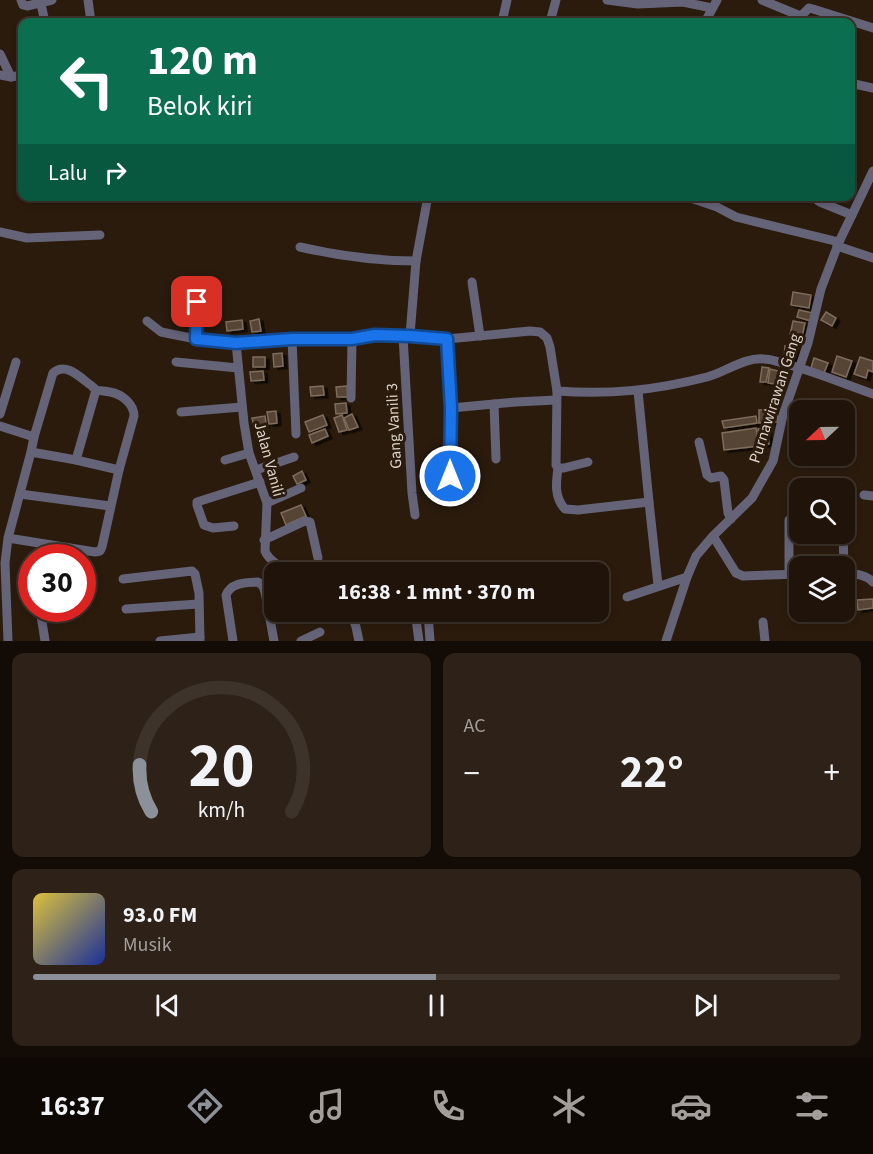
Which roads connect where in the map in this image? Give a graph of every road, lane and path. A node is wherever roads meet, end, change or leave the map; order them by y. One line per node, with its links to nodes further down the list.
1 (21, 0): 8 (street)
2 (52, 0): 8 (street)
3 (88, 0): 11 (street)
4 (507, 0): 12 (street)
5 (556, 0): 13 (street)
6 (607, 0): 9 (street)
7 (762, 0): 15 (street)
8 (41, 4): 10 (street)
9 (715, 4): 14 (street)
10 (44, 18)
11 (90, 18)
12 (503, 18)
13 (551, 18)
14 (707, 18)
15 (841, 18)
16 (855, 22): 17 (street)
17 (873, 28)
18 (0, 54): 21 (street)
19 (0, 75): 21 (street)
20 (18, 76): 21 (street)
21 (11, 77)
22 (855, 84): 23 (street)
23 (873, 88)
24 (873, 171): 30 (street, Purnawirawan Gang)
25 (427, 201): 36 (street, Gang Vanili 3)
26 (700, 201): 29 (street)
27 (719, 201): 29 (street)
28 (818, 201): 30 (street)
29 (717, 207): 33 (street)
30 (852, 215): 33 (street, Purnawirawan Gang)
31 (0, 232): 32 (street)
32 (100, 235)
33 (838, 244): 35 (street); 50 (street, Purnawirawan Gang)
34 (300, 247): 36 (street)
35 (873, 258)
36 (416, 261): 40 (street, Gang Vanili 3)
37 (472, 282): 41 (street)
38 (197, 302): 42 (street)
39 (147, 321): 42 (street)
40 (406, 336): 44 (street); 45 (street); 84 (street, Gang Vanili 3)
41 (480, 336): 45 (street); 56 (street)
42 (196, 339): 46 (street)
43 (292, 339): 44 (street); 46 (street); 64 (street)
44 (352, 339): 57 (street)
45 (447, 339): 60 (street)
46 (236, 343): 49 (street, Jalan Vanili)
47 (176, 362): 49 (street)
48 (16, 363): 52 (street)
49 (238, 368): 59 (street, Jalan Vanili)
50 (800, 368): 54 (street); 55 (street); 85 (street, Purnawirawan Gang)
51 (0, 375): 52 (street)
52 (11, 379): 62 (street)
53 (96, 390): 65 (street); 71 (street); 75 (street)
54 (638, 391): 56 (street); 81 (street)
55 (873, 394)
56 (557, 396): 58 (street); 74 (street)
57 (351, 398)
58 (494, 404): 60 (street); 70 (street)
59 (242, 407): 61 (street); 68 (street, Jalan Vanili)
60 (451, 408): 77 (street)
61 (181, 412)
62 (0, 414)
63 (0, 426): 65 (street)
64 (296, 434)
65 (34, 437): 67 (street)
66 (699, 442): 85 (street)
67 (31, 452): 71 (street); 80 (street)
68 (249, 453): 72 (street); 76 (street, Jalan Vanili)
69 (294, 457): 76 (street)
70 (496, 459)
71 (76, 460): 75 (street)
72 (225, 460)
73 (588, 462): 74 (street)
74 (558, 468): 81 (street)
75 (119, 470): 83 (street)
76 (256, 470): 78 (street, Jalan Vanili)
77 (450, 476)
78 (260, 482): 82 (street, Jalan Vanili); 86 (street)
79 (301, 488): 82 (street)
80 (20, 494): 83 (street); 88 (street)
81 (649, 502): 97 (street)
82 (267, 503): 89 (street, Jalan Vanili)
83 (111, 506): 88 (street)
84 (415, 515)
85 (731, 519): 87 (street, Purnawirawan Gang)
86 (234, 526)
87 (713, 536): 92 (street); 94 (street, Purnawirawan Gang)
88 (8, 538): 108 (street)
89 (264, 540): 90 (street); 91 (street)
90 (318, 558)
91 (272, 562)
92 (789, 574)
93 (855, 574): 96 (street)
94 (687, 577): 97 (street); 117 (street, Purnawirawan Gang)
95 (123, 579): 99 (street)
96 (873, 582)
97 (658, 585): 98 (street)
98 (627, 597)
99 (198, 604): 100 (street); 107 (street)
100 (126, 609)
101 (42, 622): 109 (street)
102 (354, 622): 114 (street)
103 (416, 622): 115 (street)
104 (429, 622): 116 (street)
105 (763, 622): 118 (street)
106 (320, 632): 113 (street)
107 (200, 639): 110 (street)
108 (8, 641)
109 (45, 641)
110 (160, 641)
111 (233, 641): 112 (street)
112 (274, 641)
113 (300, 641)
114 (359, 641)
115 (419, 641)
116 (430, 641)
117 (666, 641)
118 (765, 641)

